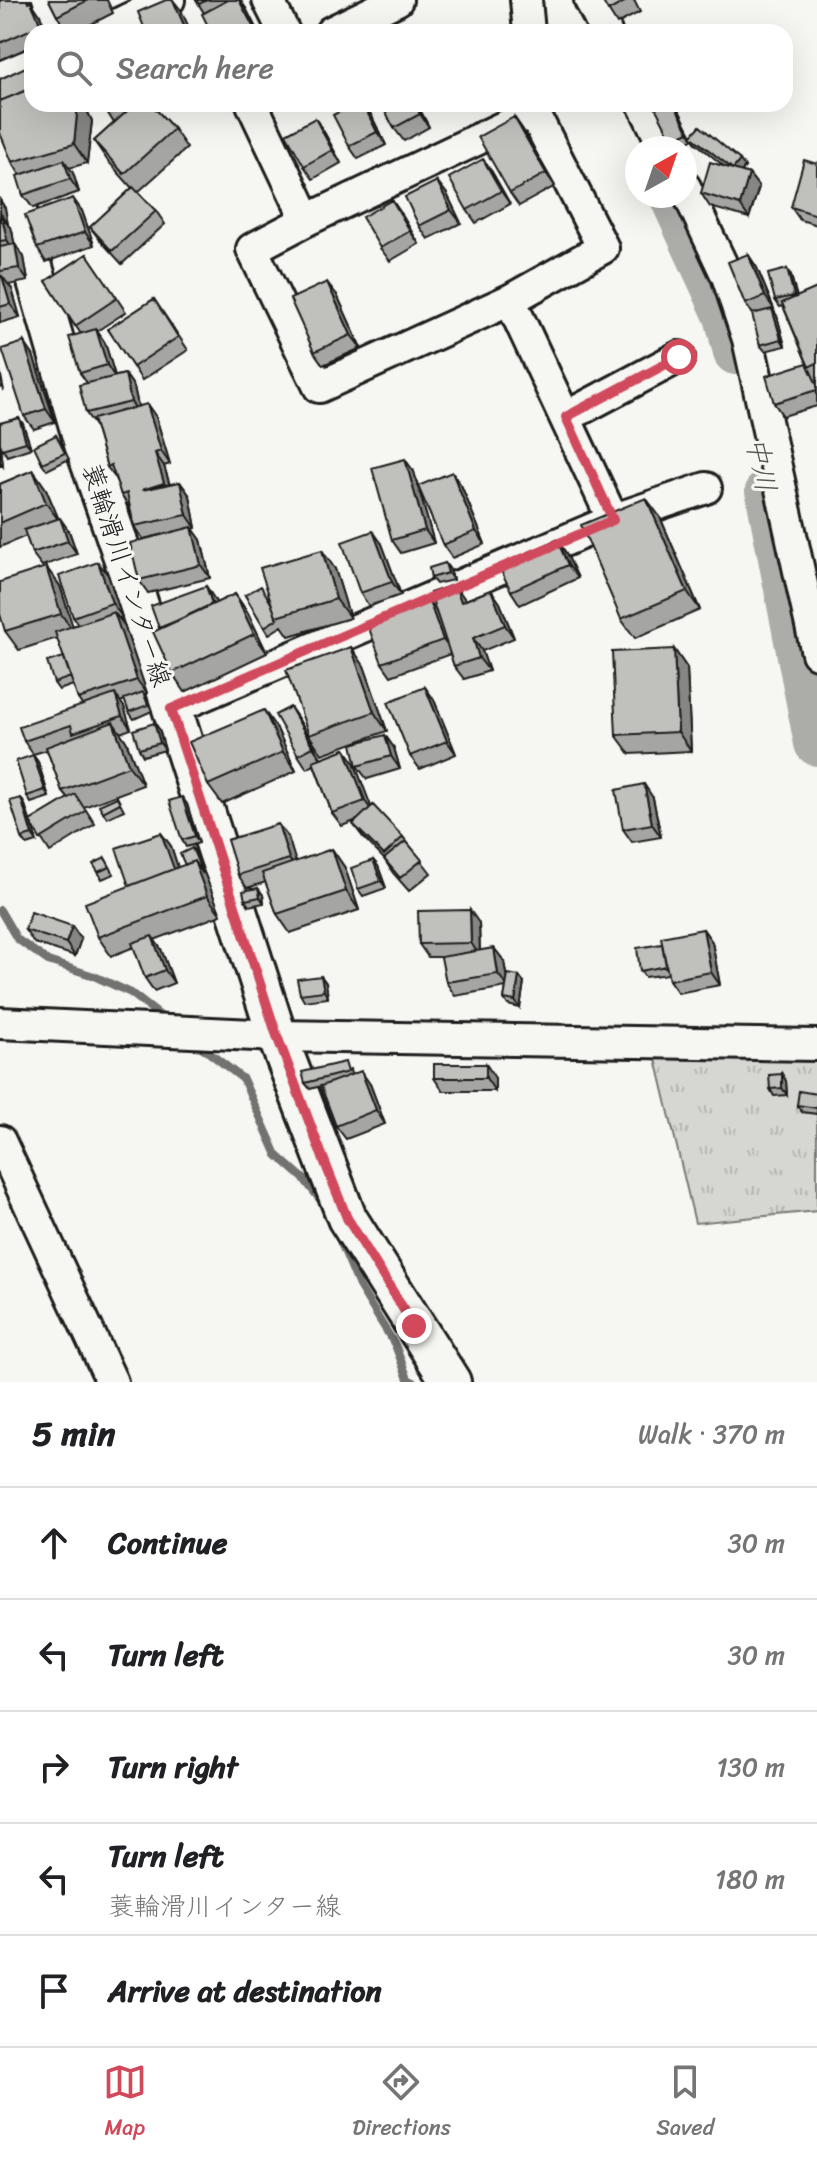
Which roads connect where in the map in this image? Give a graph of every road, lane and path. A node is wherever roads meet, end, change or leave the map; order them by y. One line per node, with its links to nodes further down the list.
1 (169, 0): 6 (street)
2 (268, 0): 7 (street)
3 (397, 0): 8 (street)
4 (526, 0): 9 (street)
5 (590, 0): 10 (street)
6 (118, 24)
7 (280, 24)
8 (348, 24)
9 (528, 24)
10 (602, 24)
11 (24, 67): 12 (street)
12 (0, 77)
13 (256, 112): 20 (street)
14 (526, 112): 20 (street)
15 (536, 112): 21 (street)
16 (647, 112): 17 (street)
17 (659, 136)
18 (0, 153): 27 (main road, 蓑輪滑川インター線)
19 (695, 208): 26 (street)
20 (307, 220): 21 (street)
21 (510, 300): 23 (street)
22 (679, 357): 23 (street)
23 (566, 417): 25 (street)
24 (706, 488): 25 (street)
25 (613, 520): 27 (street)
26 (815, 637)
27 (171, 709): 29 (main road, 蓑輪滑川インター線)
28 (0, 1023): 29 (street)
29 (277, 1036): 30 (street); 33 (main road, 蓑輪滑川インター線)
30 (817, 1045)
31 (3, 1157): 32 (street)
32 (112, 1382)
33 (451, 1382)

